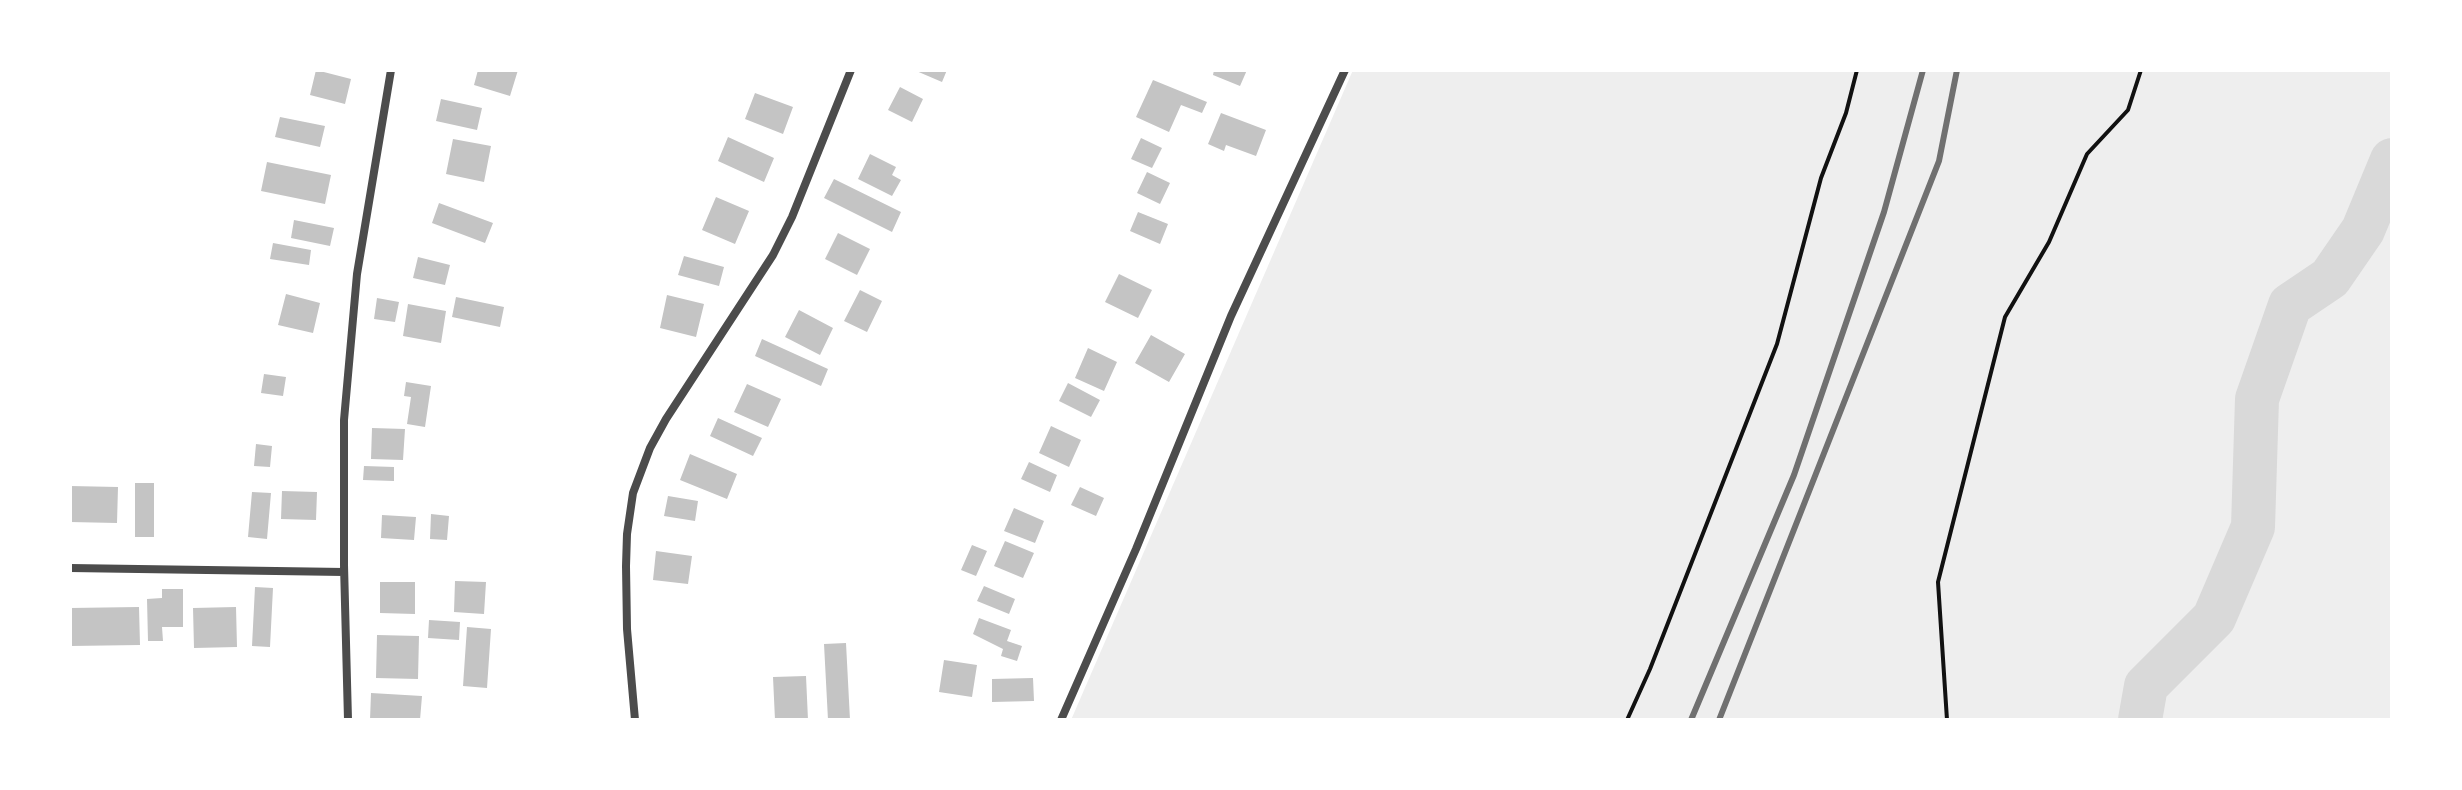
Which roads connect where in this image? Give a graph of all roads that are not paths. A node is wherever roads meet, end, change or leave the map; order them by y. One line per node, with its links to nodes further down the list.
1 (391, 70): 5 (street)
2 (851, 70): 7 (street)
3 (1345, 70): 8 (street)
4 (70, 568): 5 (street)
5 (344, 572): 6 (street)
6 (348, 720)
7 (635, 720)
8 (1061, 720)

